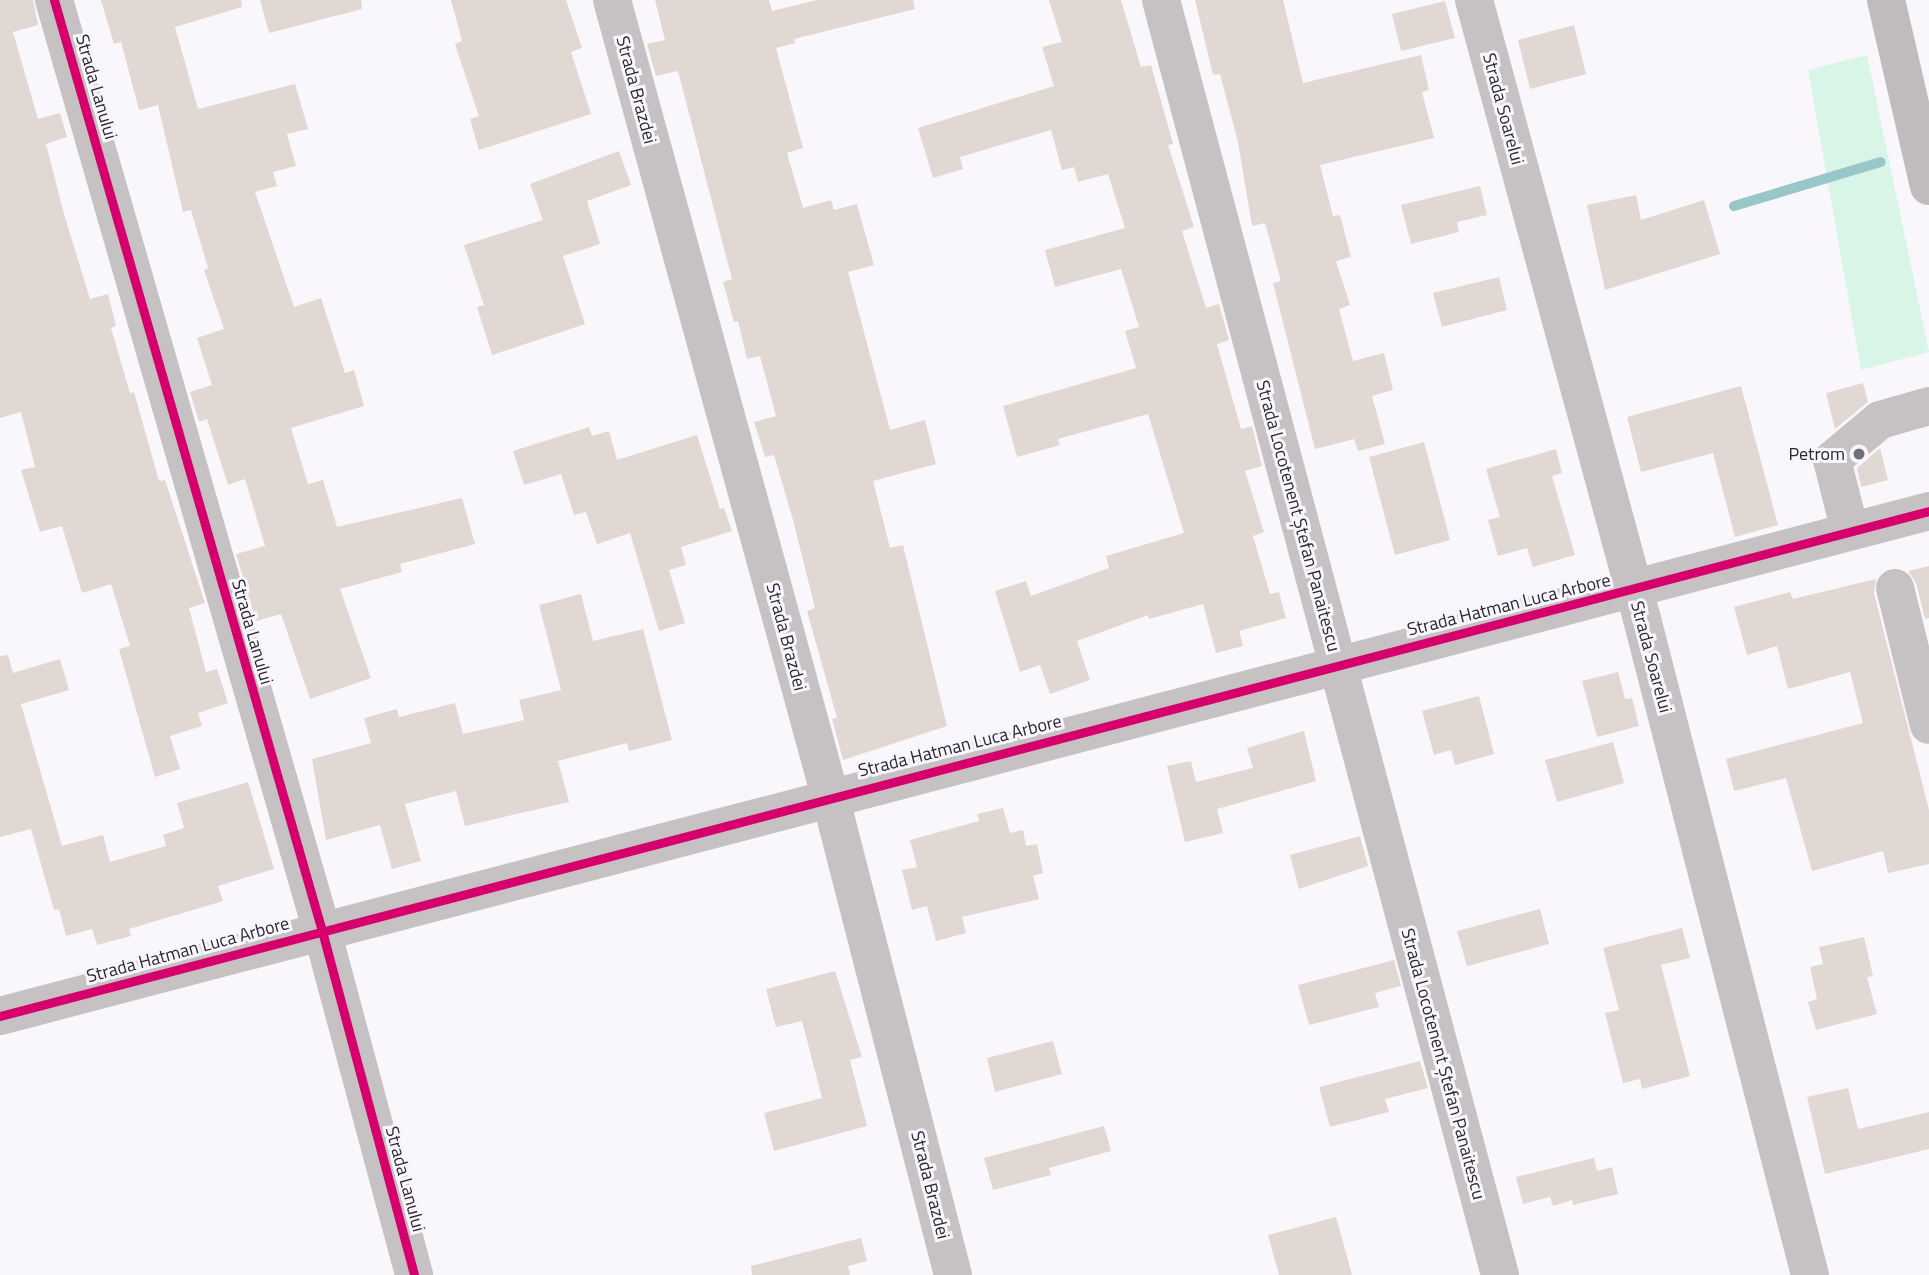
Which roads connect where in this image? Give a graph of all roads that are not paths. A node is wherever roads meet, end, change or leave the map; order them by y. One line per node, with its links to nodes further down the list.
1 (54, 0): 17 (street, Strada Lanului)
2 (612, 0): 16 (street, Strada Brazdei)
3 (1161, 0): 14 (street, Strada Locotenent Ștefan Panaitescu)
4 (1474, 0): 13 (street, Strada Soarelui)
5 (1886, 0): 8 (main road)
6 (1913, 0): 7 (main road)
7 (1929, 67)
8 (1929, 187)
9 (1929, 407): 11 (street)
10 (1929, 511): 11 (street, Strada Hatman Luca Arbore)
11 (1850, 531): 13 (street, Strada Hatman Luca Arbore)
12 (1895, 587): 15 (street)
13 (1633, 589): 14 (street, Strada Hatman Luca Arbore); 22 (street, Strada Soarelui)
14 (1337, 665): 16 (street, Strada Hatman Luca Arbore); 21 (street, Strada Locotenent Ștefan Panaitescu)
15 (1929, 725)
16 (830, 796): 17 (street, Strada Hatman Luca Arbore); 20 (street, Strada Brazdei)
17 (322, 931): 18 (street, Strada Hatman Luca Arbore); 19 (street, Strada Lanului)
18 (0, 1016)
19 (414, 1275)
20 (953, 1275)
21 (1500, 1275)
22 (1810, 1275)

